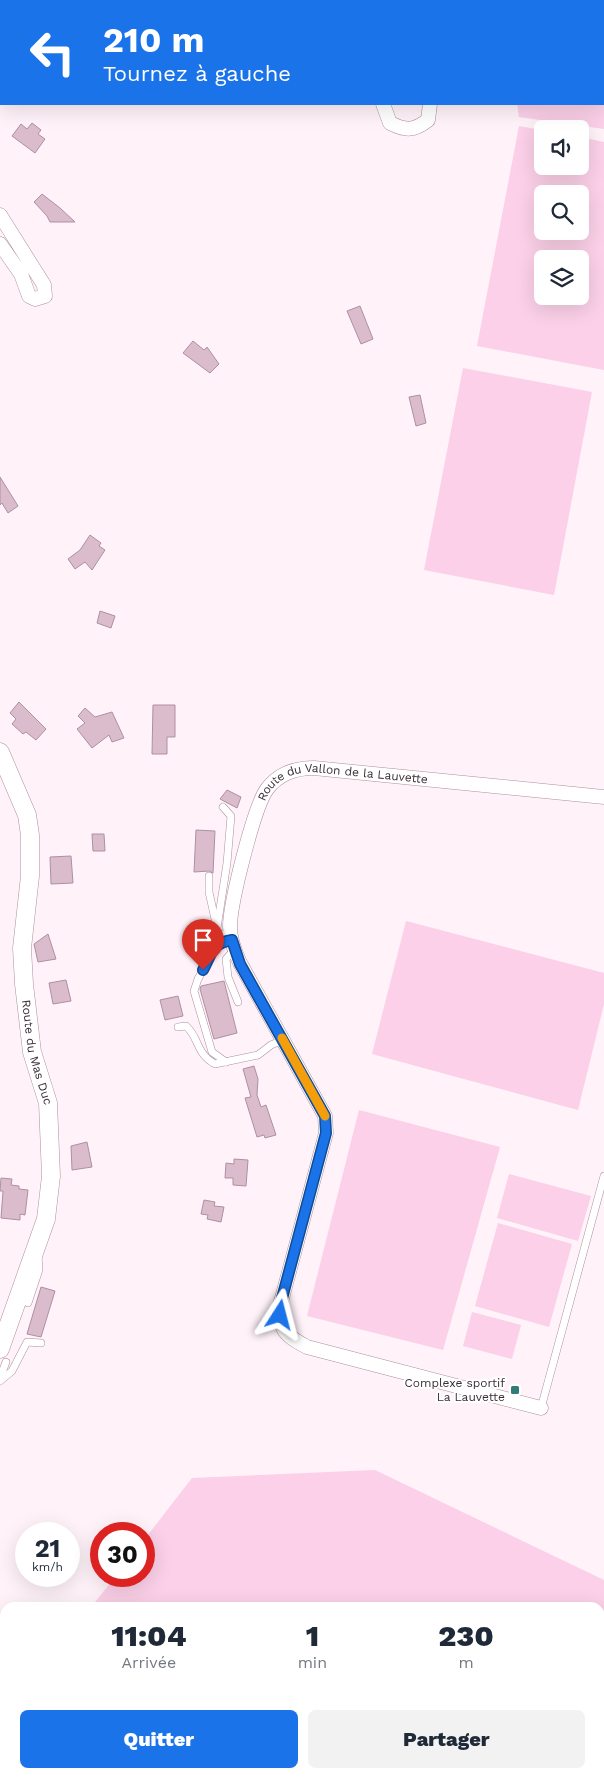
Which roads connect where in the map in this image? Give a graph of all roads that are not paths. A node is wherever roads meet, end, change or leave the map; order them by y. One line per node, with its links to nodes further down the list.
1 (383, 105): 2 (street)
2 (430, 105)
3 (0, 215): 4 (street)
4 (0, 244)
5 (0, 752): 16 (street, Route du Mas Duc)
6 (604, 797): 10 (street, Route du Vallon de la Lauvette)
7 (223, 808): 9 (lane)
8 (209, 876): 9 (lane)
9 (217, 928): 10 (lane)
10 (233, 943): 11 (lane); 13 (street, Route du Vallon de la Lauvette); 14 (lane)
11 (238, 1002)
12 (178, 1027): 14 (lane)
13 (283, 1040): 14 (lane); 21 (street, Route du Vallon de la Lauvette)
14 (226, 1062)
15 (604, 1176): 21 (lane)
16 (35, 1253): 17 (lane); 19 (street, Route du Mas Duc)
17 (28, 1303)
18 (41, 1343): 20 (lane)
19 (3, 1356): 20 (lane)
20 (0, 1379)
21 (541, 1408)

